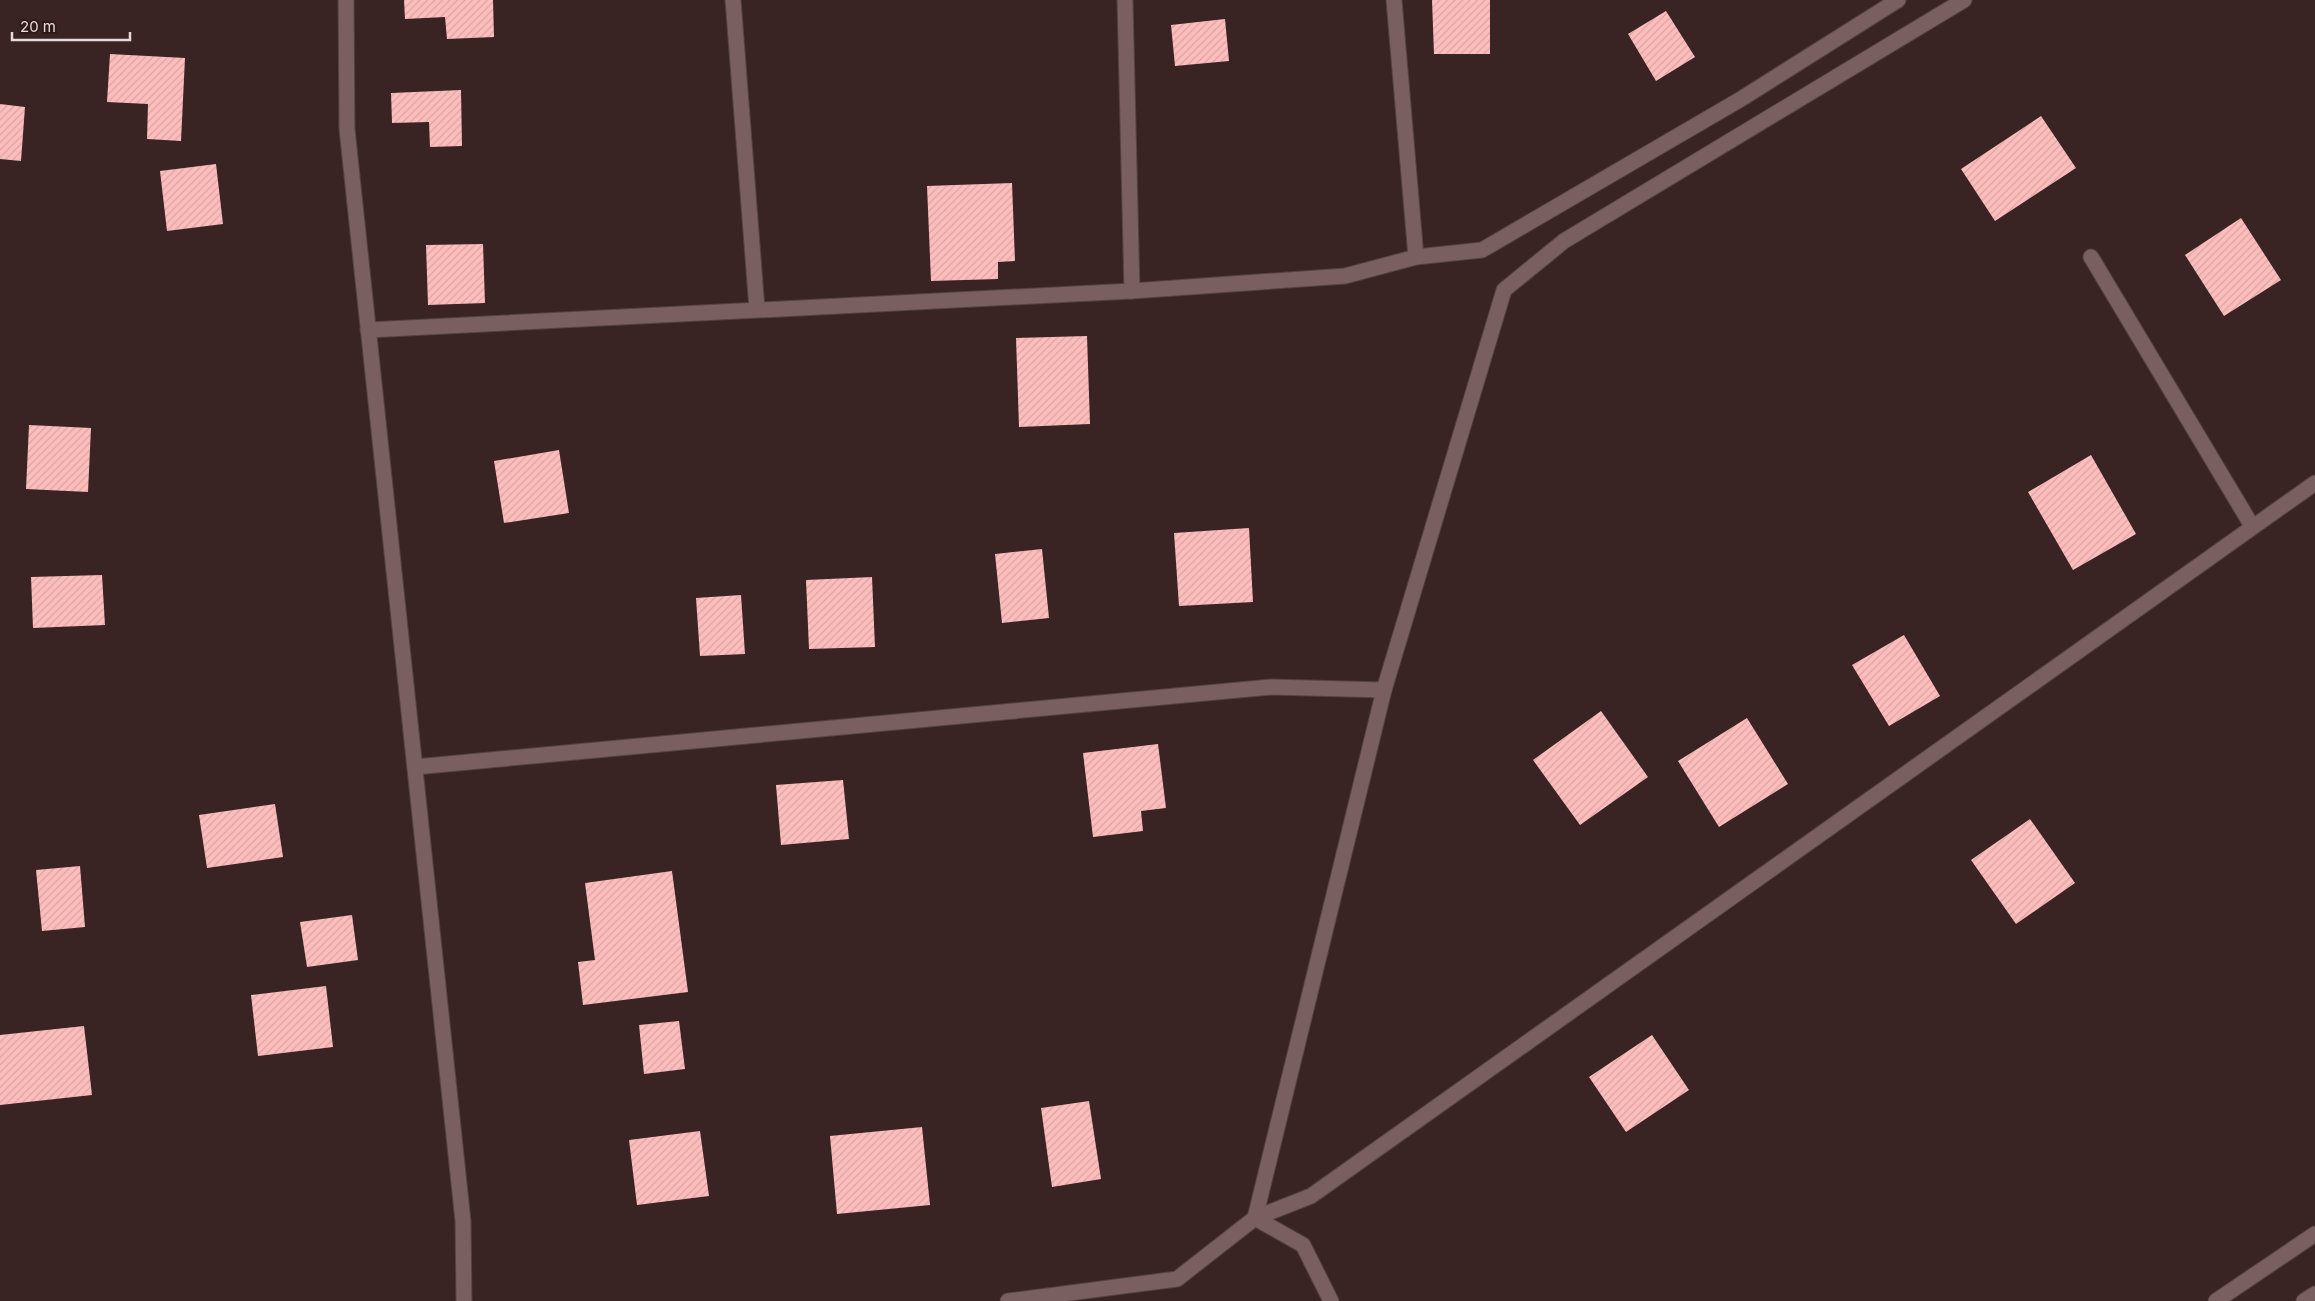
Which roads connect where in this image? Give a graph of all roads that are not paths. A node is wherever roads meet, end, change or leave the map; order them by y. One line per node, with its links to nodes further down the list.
1 (346, 0): 11 (street)
2 (734, 0): 10 (street)
3 (1125, 0): 9 (street)
4 (1394, 0): 7 (street)
5 (1898, 0): 7 (street)
6 (1964, 0): 14 (street)
7 (1416, 257): 9 (street)
8 (2091, 257): 13 (street)
9 (1132, 291): 10 (street)
10 (757, 309): 11 (street)
11 (368, 330): 15 (street)
12 (2315, 483): 13 (street)
13 (2252, 526): 16 (street)
14 (1384, 690): 15 (street); 16 (street)
15 (414, 766): 19 (street)
16 (1255, 1218): 20 (street); 21 (street)
17 (2315, 1234): 22 (street)
18 (2315, 1294): 23 (street)
19 (464, 1301)
20 (1008, 1301)
21 (1331, 1301)
22 (2216, 1301)
23 (2304, 1301)

